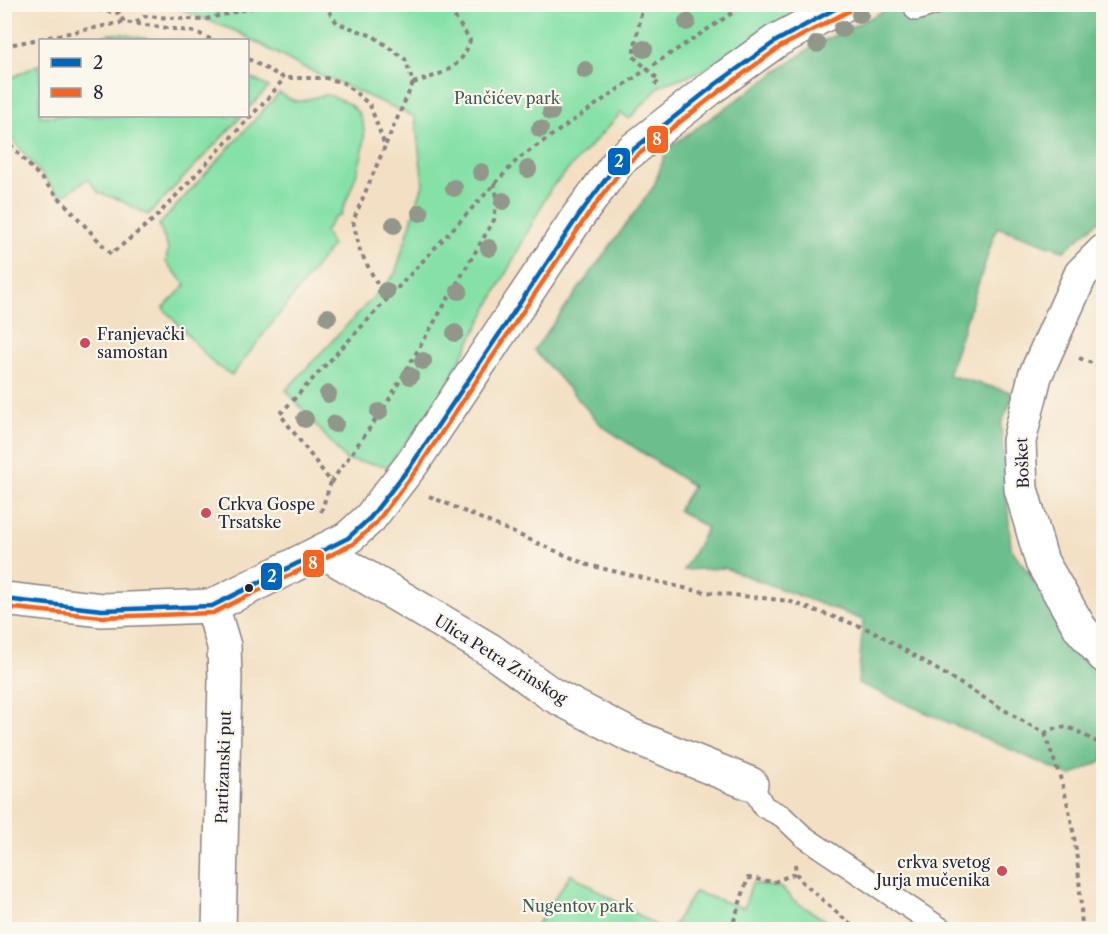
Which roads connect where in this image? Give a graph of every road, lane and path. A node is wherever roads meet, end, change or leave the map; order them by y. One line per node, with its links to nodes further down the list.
1 (53, 4): 9 (path)
2 (268, 4): 8 (path)
3 (324, 4): 17 (path)
4 (446, 4): 17 (path)
5 (643, 4): 14 (path)
6 (746, 4): 14 (path)
7 (845, 4): 27 (street)
8 (251, 7): 10 (path)
9 (124, 22): 10 (path); 12 (path)
10 (135, 23): 11 (path)
11 (210, 39)
12 (4, 46)
13 (249, 60): 15 (path)
14 (647, 69): 16 (path); 22 (path)
15 (285, 78): 18 (path); 21 (path)
16 (659, 80)
17 (413, 82): 21 (path)
18 (249, 117)
19 (249, 117): 20 (path)
20 (4, 138)
21 (385, 146): 25 (path)
22 (494, 183): 25 (path); 26 (path)
23 (1104, 251): 24 (street, Bošket)
24 (1092, 277): 32 (street, Bošket)
25 (386, 301): 26 (path)
26 (331, 482): 28 (path)
27 (399, 482): 29 (street); 34 (path)
28 (319, 517)
29 (322, 551): 31 (street); 36 (street, Ulica Petra Zrinskog)
30 (4, 599): 31 (street)
31 (212, 606): 39 (street, Partizanski put)
32 (1092, 631): 33 (street)
33 (1104, 656)
34 (1045, 733): 35 (path); 43 (path)
35 (1104, 744)
36 (751, 784): 37 (lane)
37 (790, 825): 38 (path); 42 (lane)
38 (796, 873): 40 (path); 41 (path)
39 (219, 930)
40 (731, 930)
41 (857, 930)
42 (943, 930)
43 (1082, 930)

